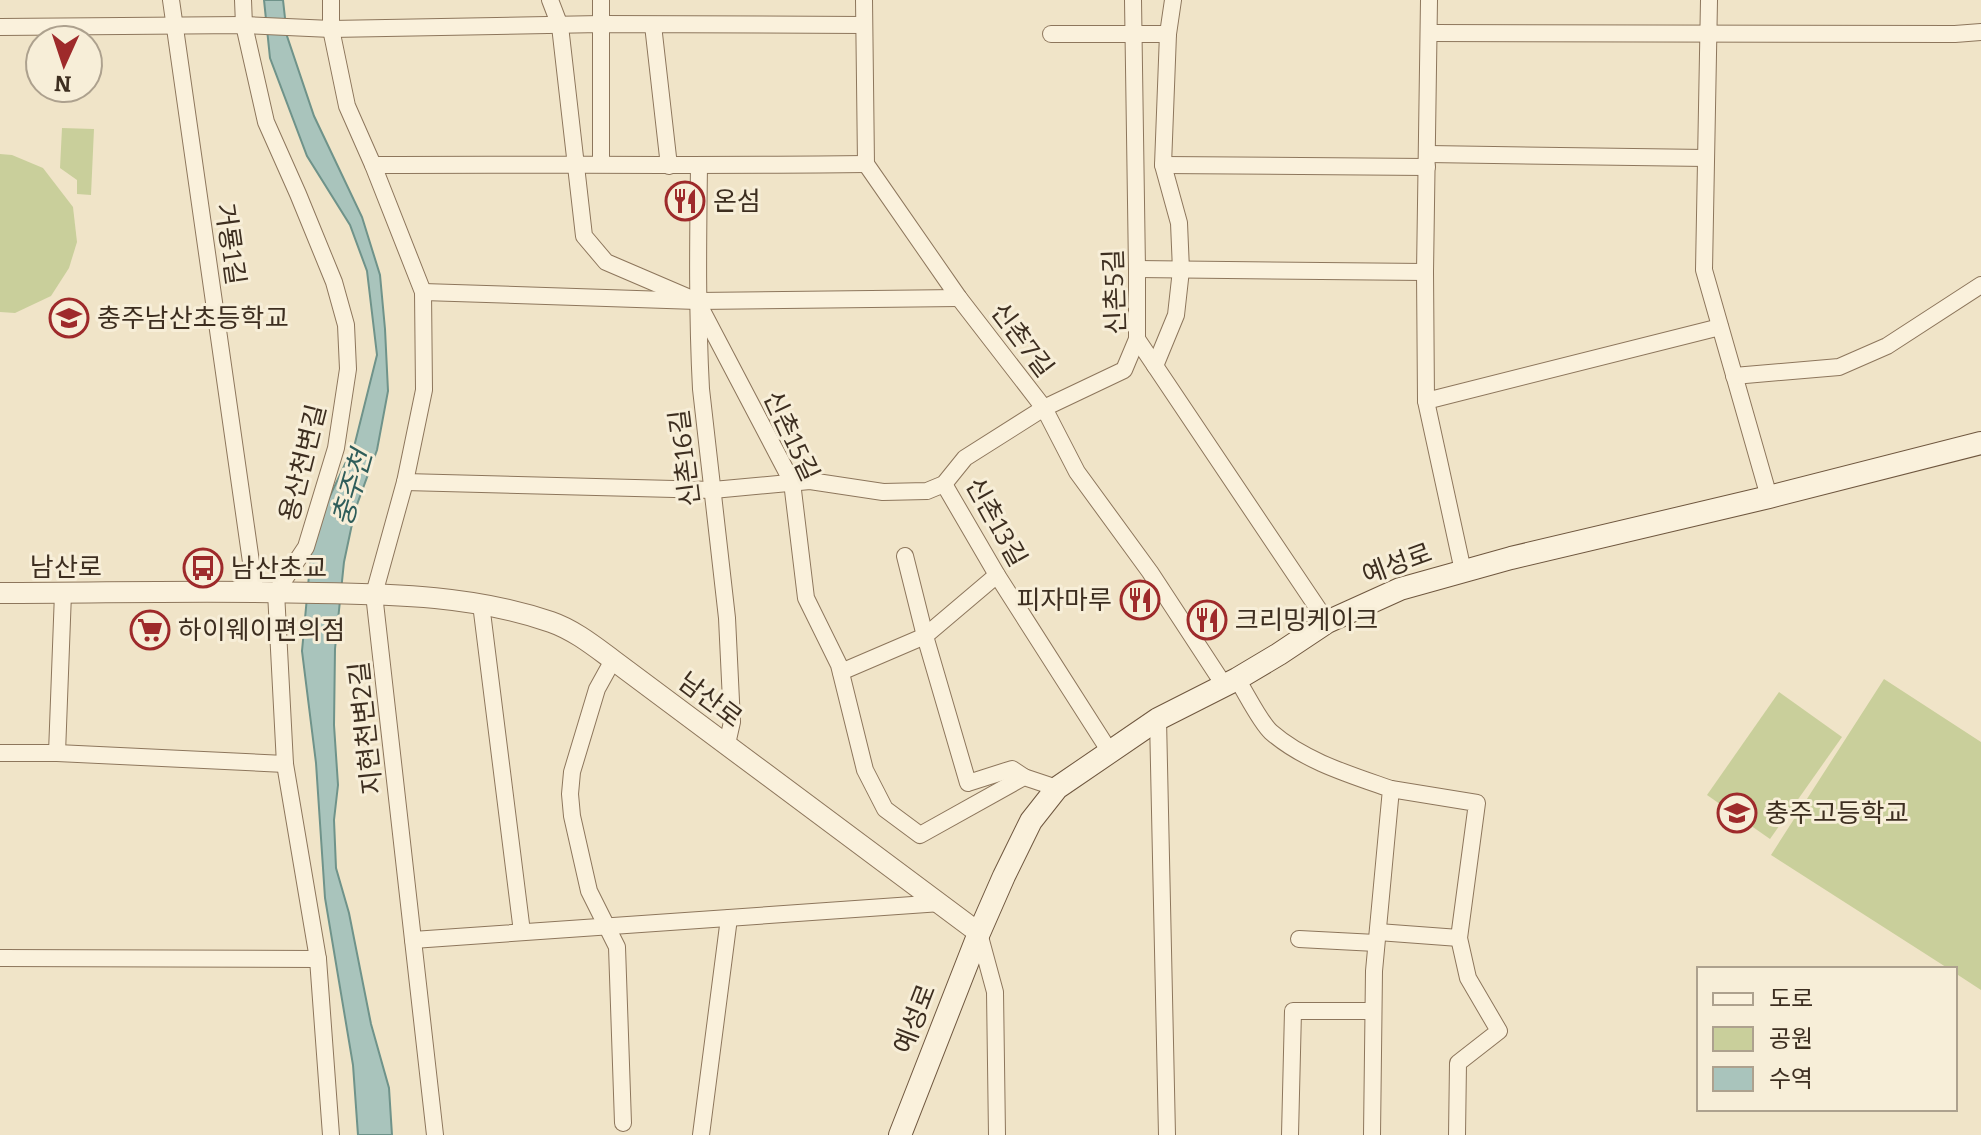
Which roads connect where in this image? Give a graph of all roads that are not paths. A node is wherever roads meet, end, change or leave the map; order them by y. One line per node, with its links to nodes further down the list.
1 (171, 0): 12 (street, 거룡1길)
2 (243, 0): 13 (street, 용산천변길)
3 (331, 0): 18 (street, 지현천변2길)
4 (550, 0): 16 (street)
5 (601, 0): 11 (street)
6 (864, 0): 15 (street)
7 (1133, 0): 22 (street, 신촌5길)
8 (1173, 0): 23 (street)
9 (1429, 0): 20 (street)
10 (1709, 0): 24 (street)
11 (601, 24): 14 (street); 16 (street); 28 (street)
12 (174, 25): 13 (street); 17 (street); 56 (street, 거룡1길)
13 (244, 25): 18 (street); 56 (street, 용산천변길)
14 (653, 25): 15 (street); 32 (street)
15 (864, 25): 29 (street)
16 (560, 26): 18 (street); 27 (street)
17 (0, 27)
18 (331, 29): 30 (street, 지현천변2길)
19 (1981, 32): 24 (street)
20 (1430, 33): 24 (street); 26 (street)
21 (1051, 34): 22 (street)
22 (1134, 34): 23 (street); 34 (street, 신촌5길)
23 (1168, 34): 31 (street)
24 (1708, 35): 25 (street)
25 (1706, 158): 26 (street); 41 (street)
26 (1428, 160): 31 (street); 36 (street)
27 (576, 163): 28 (street); 30 (street); 40 (street)
28 (601, 164): 32 (street)
29 (866, 164): 33 (street); 39 (street, 신촌7길)
30 (373, 165): 38 (street, 지현천변2길)
31 (1163, 165): 35 (street)
32 (669, 166): 33 (street)
33 (699, 166): 40 (street, 신촌16길)
34 (1137, 269): 35 (street); 42 (street, 신촌5길)
35 (1181, 270): 36 (street); 43 (street)
36 (1425, 272): 45 (street)
37 (1981, 285): 44 (street)
38 (423, 292): 40 (street); 48 (street, 지현천변2길)
39 (959, 298): 40 (street); 46 (street, 신촌7길)
40 (697, 301): 49 (street, 신촌15길); 51 (street, 신촌16길)
41 (1720, 327): 44 (street); 45 (street)
42 (1137, 339): 43 (street, 신촌5길); 46 (street, 신촌13길)
43 (1155, 366): 61 (street, 신촌5길)
44 (1734, 376): 52 (street)
45 (1426, 401): 54 (street)
46 (1044, 408): 50 (street, 신촌13길); 65 (street, 신촌7길)
47 (1981, 443): 52 (main road, 예성로)
48 (405, 482): 51 (street); 59 (street, 지현천변2길)
49 (792, 482): 50 (street); 51 (street); 64 (street, 신촌15길)
50 (944, 484): 55 (street, 신촌13길)
51 (713, 490): 67 (street, 신촌16길)
52 (1769, 497): 54 (main road, 예성로)
53 (905, 556): 62 (street)
54 (1463, 571): 61 (main road, 예성로)
55 (997, 575): 62 (street); 68 (street, 신촌13길)
56 (266, 591): 58 (street, 남산로); 59 (street, 남산로); 71 (street)
57 (0, 593): 58 (street, 남산로)
58 (63, 593): 70 (street)
59 (374, 594): 60 (street, 남산로); 83 (street, 지현천변2길)
60 (481, 604): 63 (street, 남산로); 78 (street)
61 (1327, 622): 65 (main road, 예성로)
62 (925, 636): 64 (street); 72 (street)
63 (613, 660): 67 (street, 남산로); 77 (street)
64 (841, 672): 72 (street, 신촌15길)
65 (1231, 682): 66 (main road, 예성로); 74 (street, 신촌7길)
66 (1158, 719): 68 (main road, 예성로); 94 (street)
67 (727, 744): 75 (street, 남산로)
68 (1110, 752): 73 (main road, 예성로)
69 (0, 753): 70 (street)
70 (57, 753): 71 (street)
71 (285, 764): 85 (street)
72 (1024, 777): 73 (street)
73 (1057, 788): 79 (main road, 예성로)
74 (1391, 789): 80 (street); 81 (street, 신촌7길)
75 (941, 903): 76 (street); 79 (street, 남산로)
76 (729, 918): 77 (street); 91 (street)
77 (608, 927): 78 (street); 87 (street)
78 (522, 932): 83 (street)
79 (979, 933): 92 (main road, 예성로); 93 (street)
80 (1377, 938): 81 (street); 82 (street); 86 (street)
81 (1459, 938): 97 (street)
82 (1299, 939)
83 (413, 940): 90 (street, 지현천변2길)
84 (0, 958): 85 (street)
85 (318, 959): 89 (street)
86 (1373, 1011): 95 (street); 96 (street)
87 (623, 1123)
88 (323, 1135): 89 (street)
89 (331, 1135)
90 (435, 1135)
91 (701, 1135)
92 (900, 1135)
93 (997, 1135)
94 (1167, 1135)
95 (1290, 1135)
96 (1372, 1135)
97 (1457, 1135)

